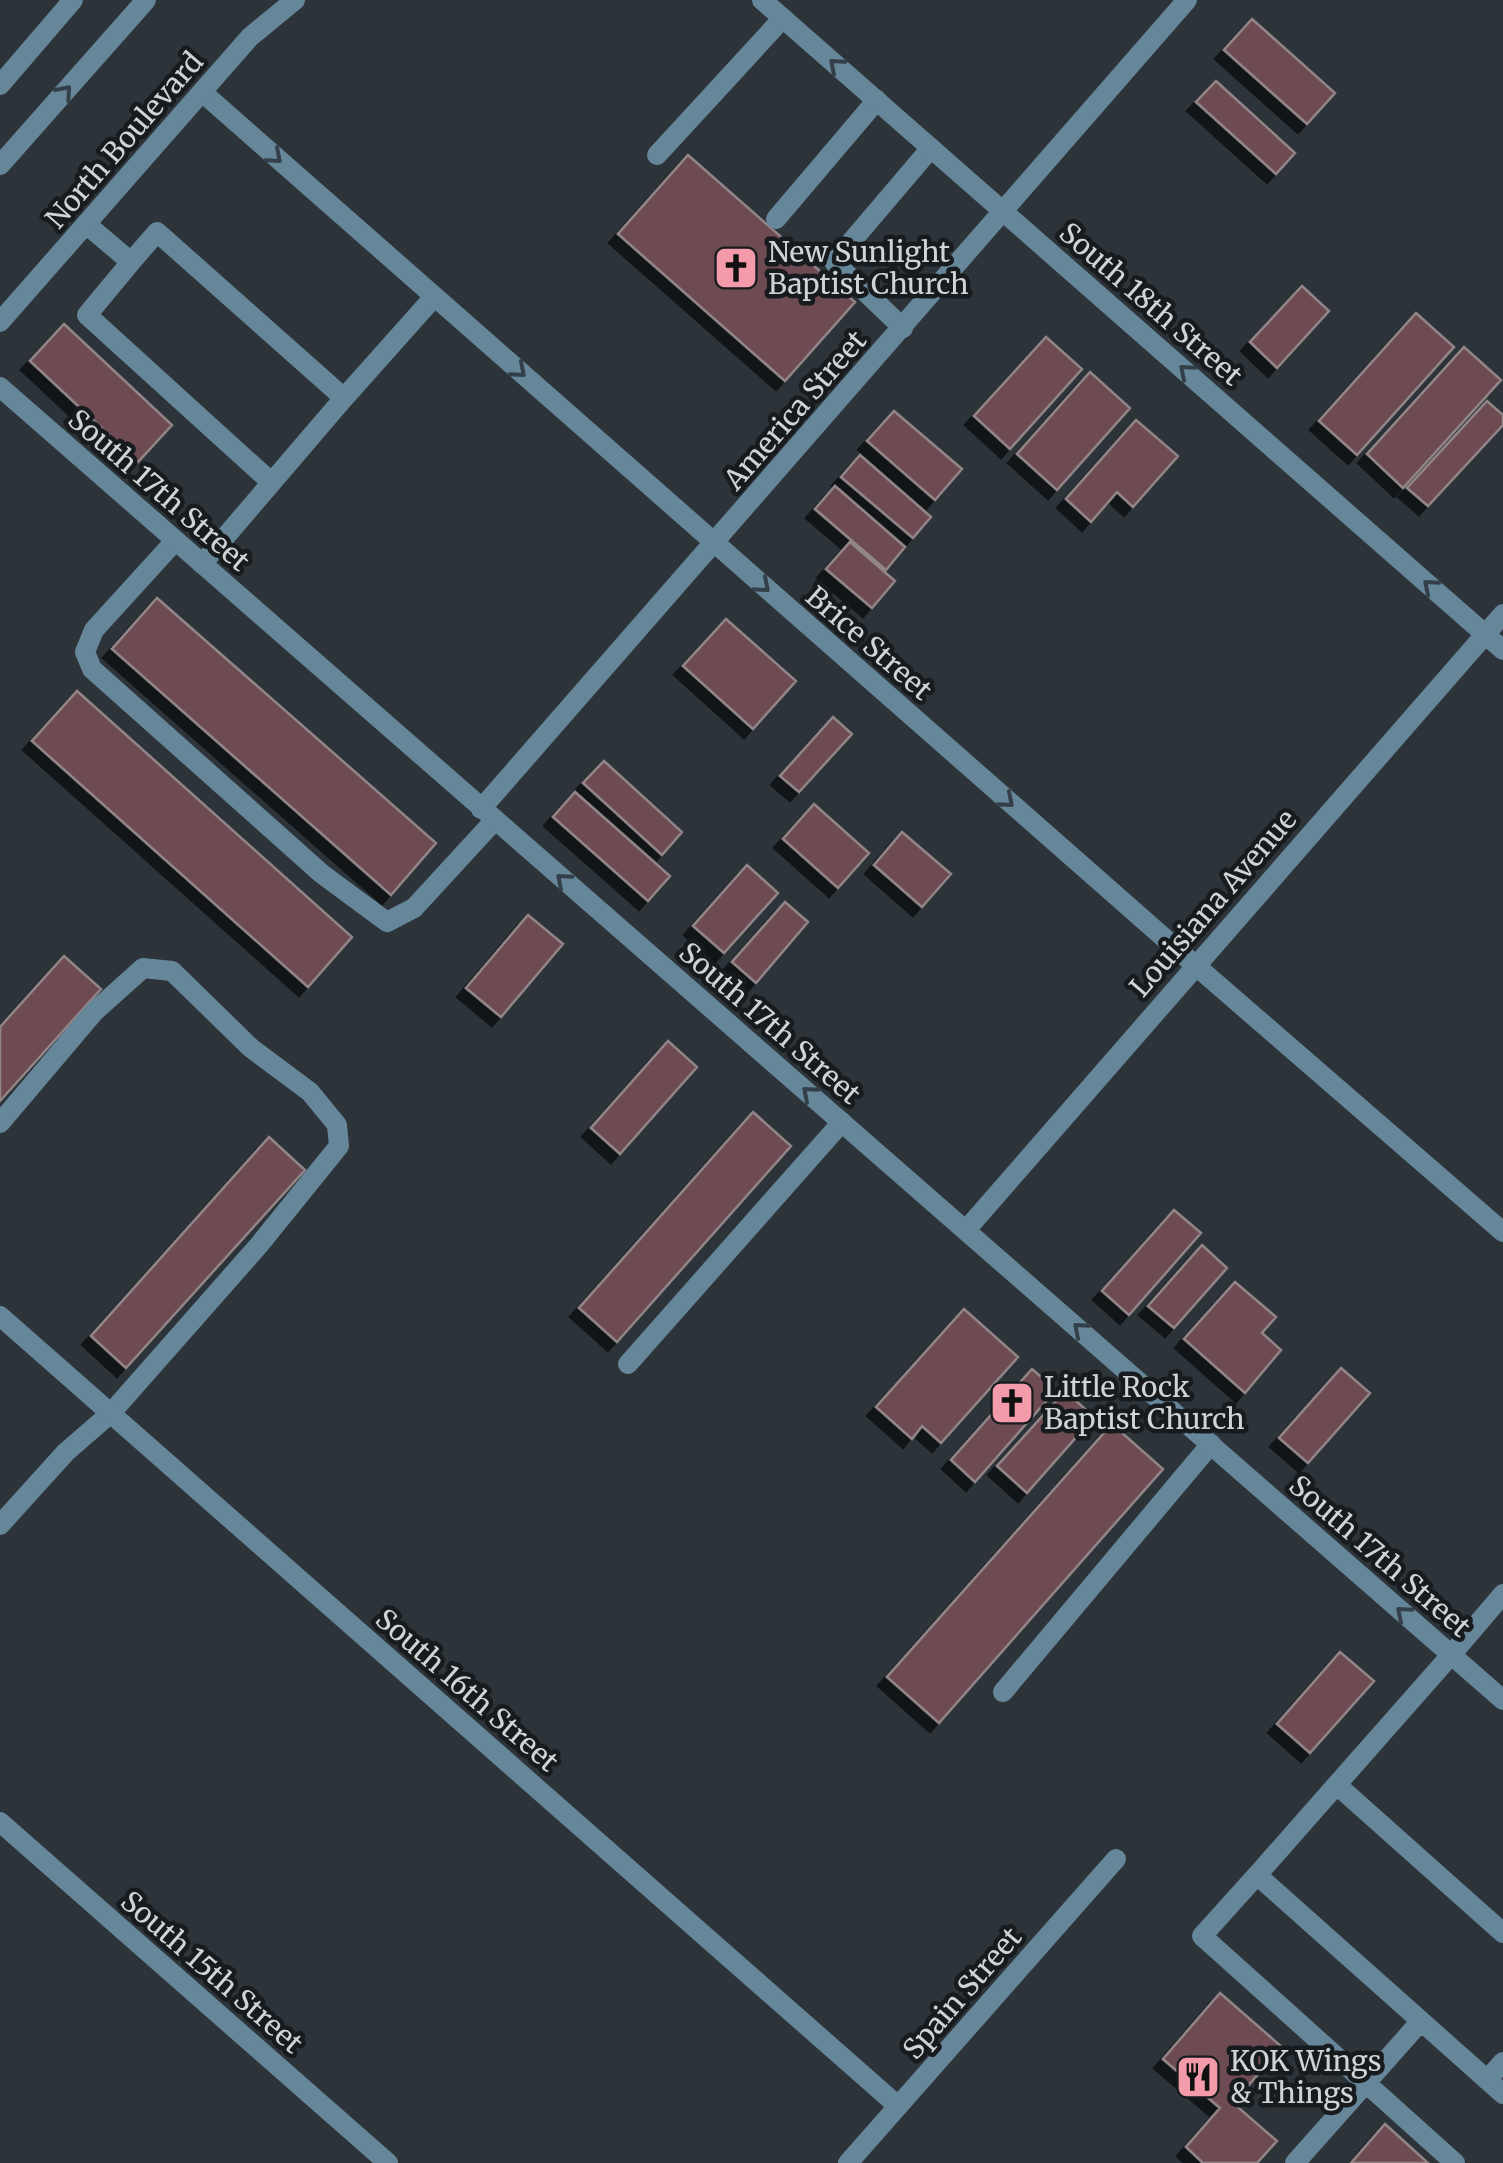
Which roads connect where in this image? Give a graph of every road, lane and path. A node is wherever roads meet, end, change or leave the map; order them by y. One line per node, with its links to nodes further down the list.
1 (73, 0): 7 (street)
2 (146, 0): 12 (street, one-way to 2)
3 (294, 0): 8 (street, North Boulevard)
4 (762, 0): 6 (street, South 18th Street)
5 (1187, 0): 13 (street, America Street)
6 (782, 18): 9 (street, South 18th Street, one-way to 6); 11 (street)
7 (0, 84)
8 (202, 92): 15 (street, North Boulevard); 17 (street, Brice Street, one-way to 17)
9 (876, 100): 10 (street, South 18th Street); 14 (street)
10 (931, 148): 13 (street, South 18th Street); 19 (street)
11 (657, 155)
12 (0, 165)
13 (1004, 212): 19 (street, America Street); 27 (street, South 18th Street, one-way to 13)
14 (776, 219)
15 (86, 224): 16 (street); 18 (street, North Boulevard)
16 (131, 262): 21 (street); 22 (street)
17 (434, 297): 21 (street); 24 (street, Brice Street, one-way to 24)
18 (0, 322)
19 (903, 328): 24 (street, America Street)
20 (0, 387): 23 (street, South 17th Street)
21 (344, 398): 22 (street)
22 (272, 482): 25 (street)
23 (176, 541): 25 (street, South 17th Street); 29 (street, America Street)
24 (715, 543): 29 (street, America Street); 30 (street, Brice Street, one-way to 30)
25 (202, 564): 29 (street, South 17th Street)
26 (1503, 614): 27 (street, Louisiana Avenue)
27 (1485, 634): 28 (street, South 18th Street); 30 (street, Louisiana Avenue)
28 (1503, 650)
29 (488, 815): 31 (street, South 17th Street, one-way to 29)
30 (1194, 966): 33 (street, Louisiana Avenue); 34 (street, Brice Street)
31 (842, 1122): 33 (street, South 17th Street); 36 (street)
32 (0, 1123): 37 (street)
33 (966, 1230): 38 (street, South 17th Street, one-way to 33)
34 (1503, 1232)
35 (0, 1316): 37 (street, South 16th Street)
36 (628, 1364)
37 (111, 1414): 39 (street); 54 (street, South 16th Street)
38 (1211, 1444): 41 (street, South 17th Street, one-way to 38); 42 (street)
39 (0, 1525)
40 (1503, 1594): 41 (street)
41 (1451, 1654): 43 (street, South 17th Street); 44 (street)
42 (1003, 1692)
43 (1503, 1700)
44 (1336, 1785): 47 (street); 48 (street)
45 (0, 1822): 55 (street, South 15th Street)
46 (1116, 1859): 54 (street, Spain Street)
47 (1258, 1875): 49 (street); 52 (street)
48 (1503, 1934)
49 (1422, 2021): 51 (street); 52 (street)
50 (1503, 2062): 51 (street)
51 (1486, 2080): 53 (street)
52 (1365, 2083): 57 (street); 58 (street)
53 (1503, 2094)
54 (898, 2106): 56 (street, Spain Street)
55 (388, 2163)
56 (848, 2163)
57 (1295, 2163)
58 (1455, 2163)

